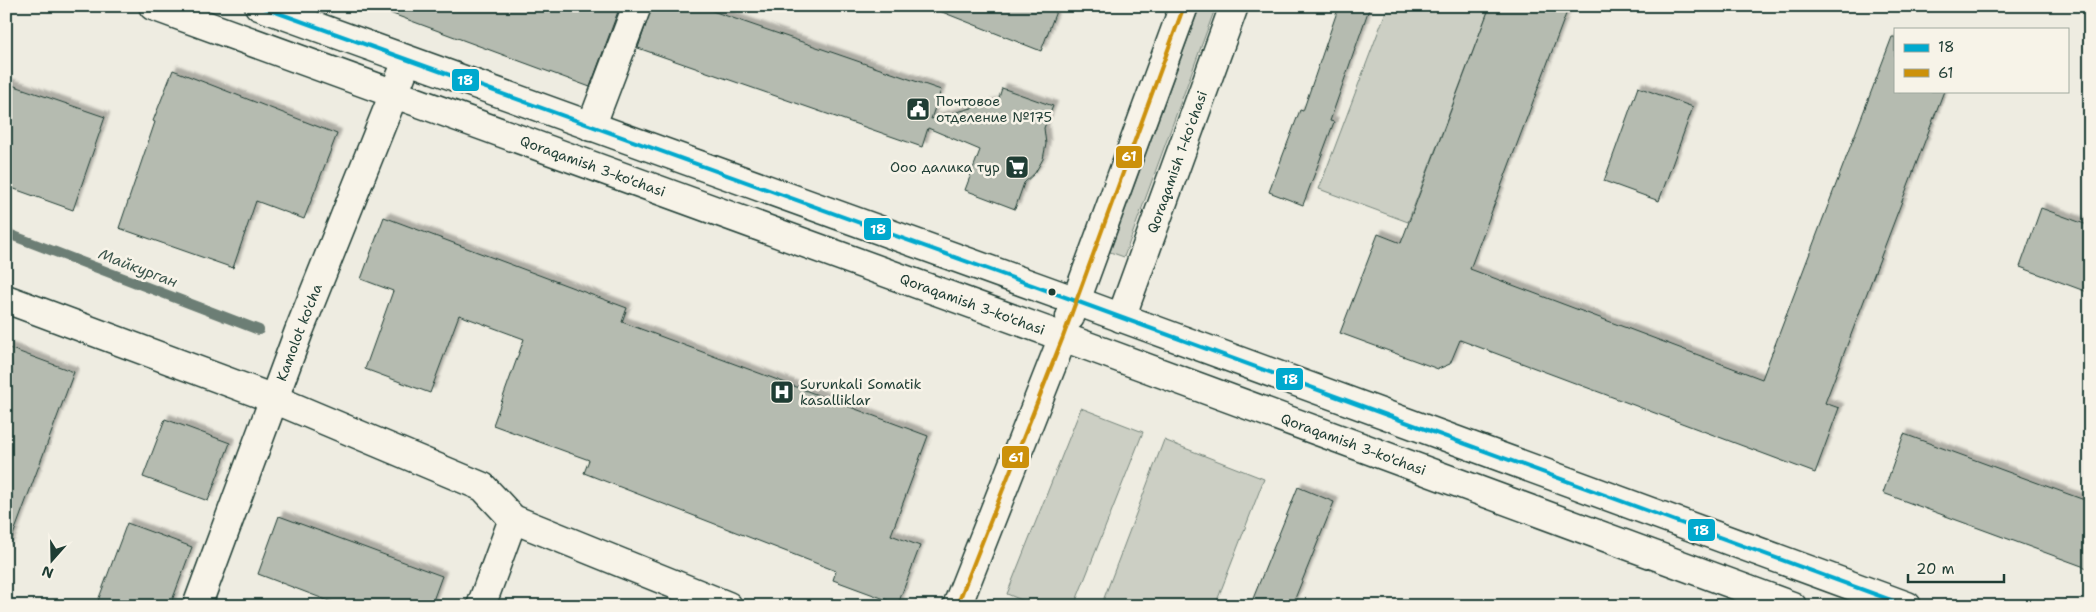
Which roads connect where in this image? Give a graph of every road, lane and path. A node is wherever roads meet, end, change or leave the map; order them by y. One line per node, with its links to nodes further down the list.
1 (153, 6): 7 (main road, Qoraqamish 3-ko'chasi)
2 (259, 6): 6 (main road)
3 (637, 6): 8 (main road)
4 (1184, 6): 10 (main road)
5 (1234, 6): 11 (main road, Qoraqamish 1-koʻchasi)
6 (407, 61): 7 (main road, Kamolot ko'cha); 8 (main road)
7 (394, 94): 12 (main road, Qoraqamish 3-ko'chasi); 13 (main road, Kamolot ko'cha)
8 (591, 127): 10 (main road)
9 (6, 299): 13 (main road)
10 (1076, 301): 11 (main road); 12 (main road)
11 (1120, 318): 12 (main road); 20 (main road)
12 (1063, 337): 18 (main road); 19 (main road, Qoraqamish 3-ko'chasi)
13 (277, 390): 14 (main road); 15 (main road, Kamolot ko'cha)
14 (513, 519): 16 (main road); 17 (main road)
15 (197, 606)
16 (481, 606)
17 (728, 606)
18 (957, 606)
19 (1792, 606)
20 (1907, 606)

